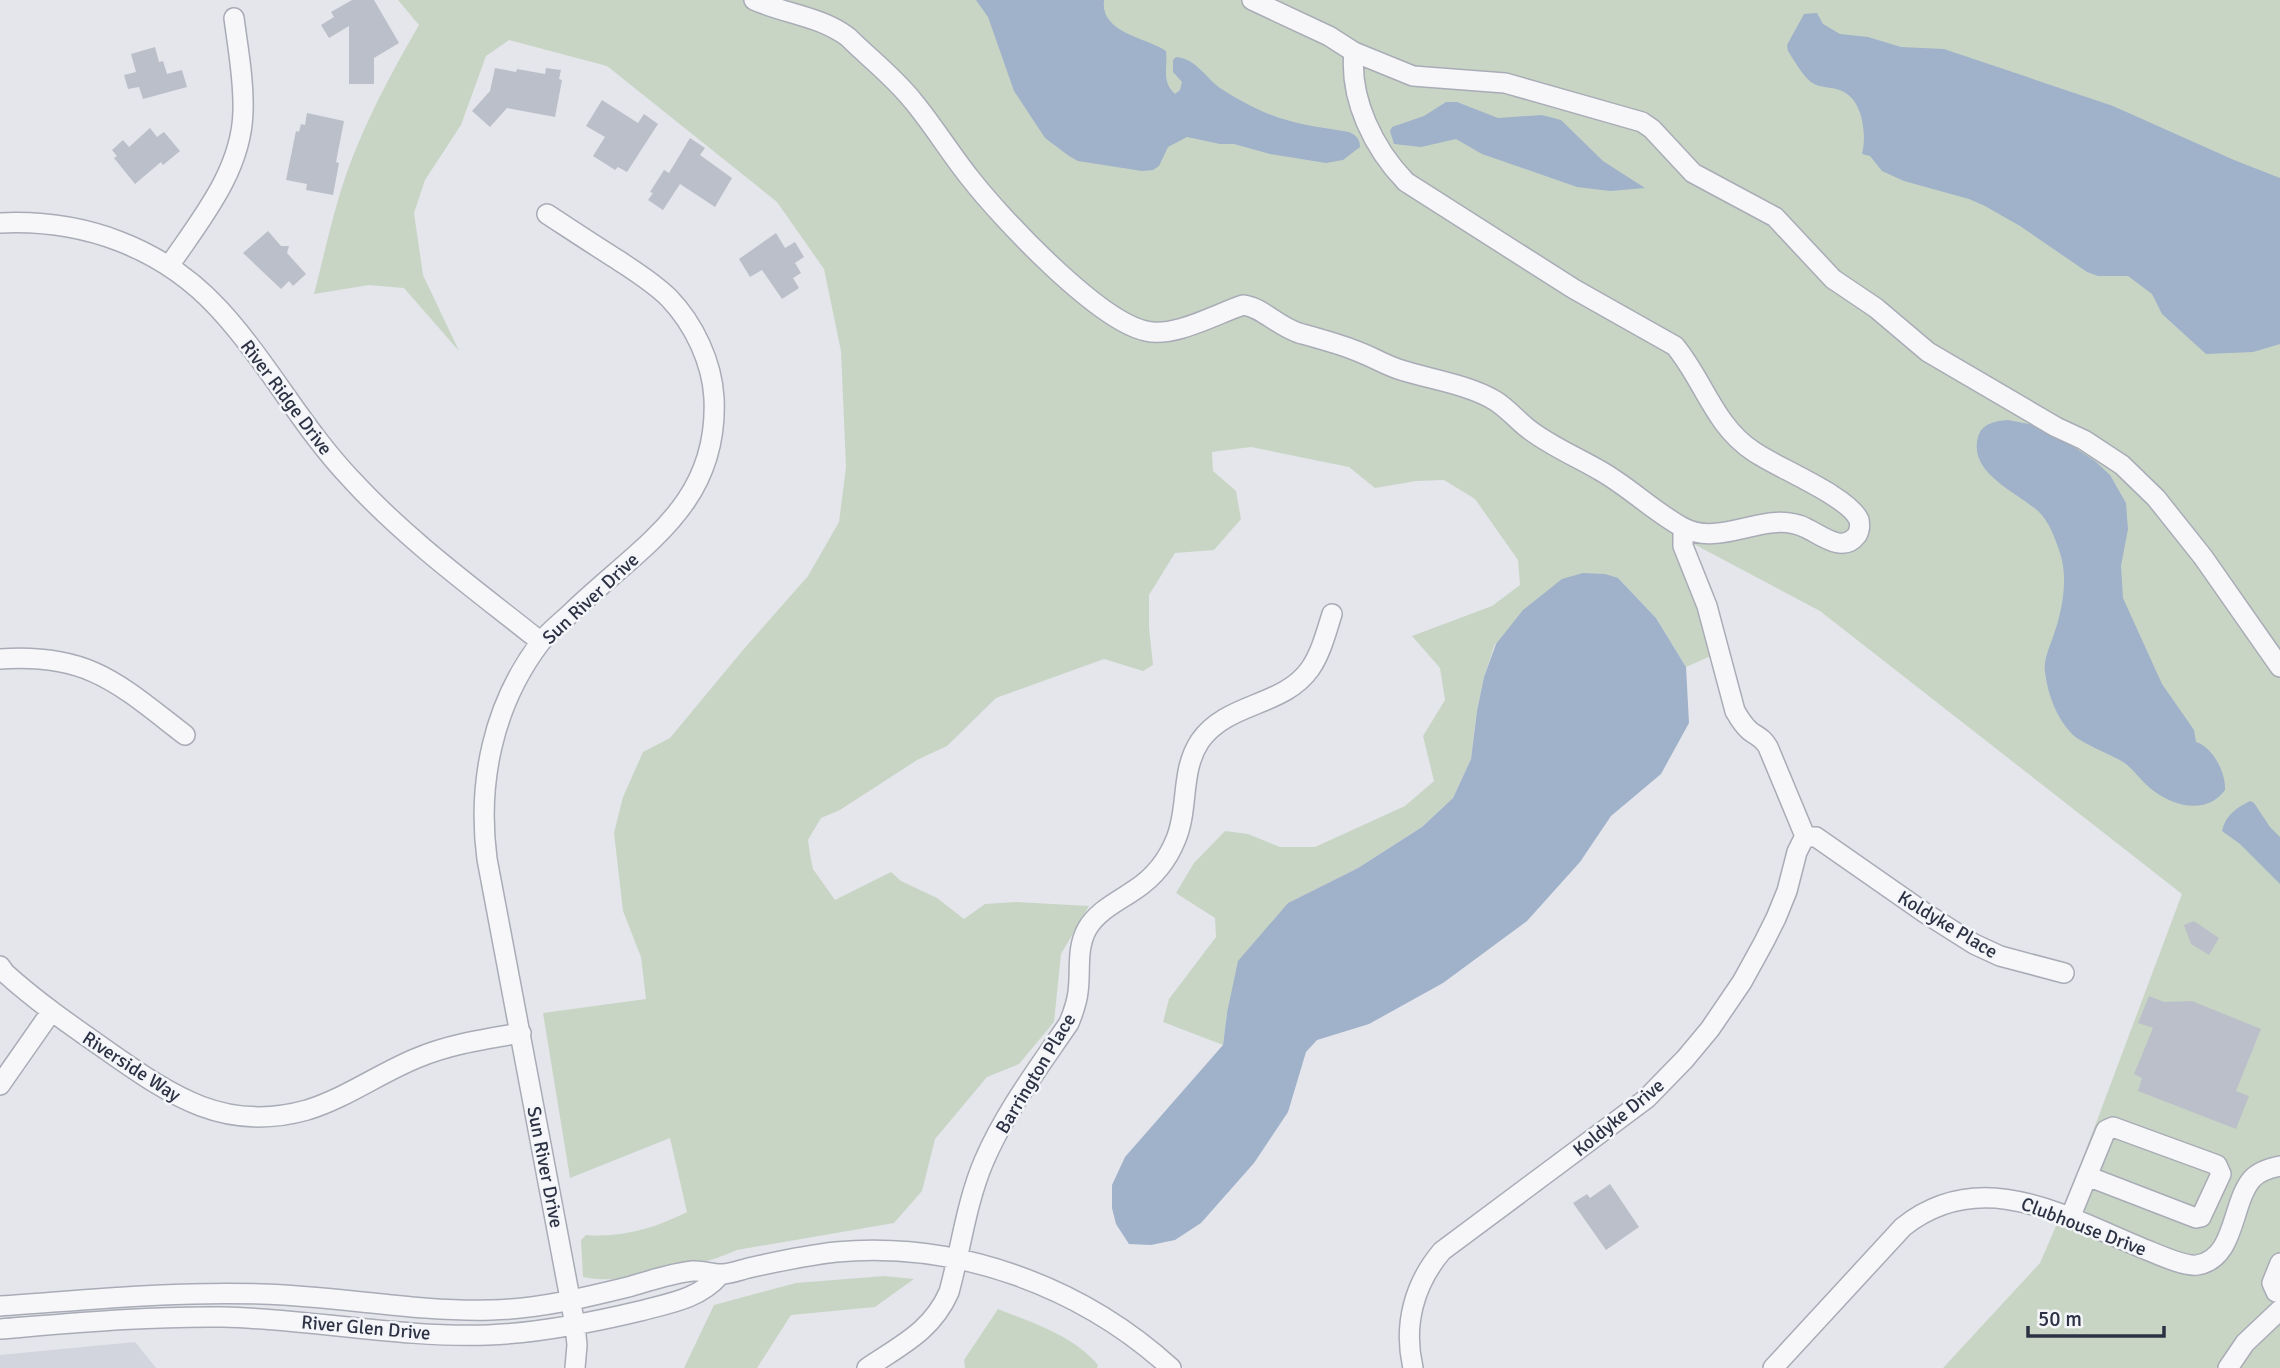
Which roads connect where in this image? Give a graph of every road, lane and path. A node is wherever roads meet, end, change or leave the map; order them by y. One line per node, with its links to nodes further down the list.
1 (754, 0): 8 (street)
2 (1252, 0): 4 (street)
3 (234, 18): 7 (street)
4 (1354, 52): 8 (street); 12 (street)
5 (547, 214): 10 (street, Sun River Drive)
6 (0, 223): 7 (street, River Ridge Drive)
7 (169, 266): 10 (street, River Ridge Drive)
8 (1683, 528): 14 (street)
9 (1332, 614): 23 (street, Barrington Place)
10 (541, 642): 18 (street, Sun River Drive)
11 (0, 659): 13 (street)
12 (2280, 667)
13 (185, 735)
14 (1805, 836): 16 (street, Koldyke Place); 33 (street, Koldyke Drive)
15 (0, 966): 17 (street, Riverside Way)
16 (2064, 973)
17 (51, 1012): 18 (street, Riverside Way); 19 (street)
18 (521, 1033): 28 (street, Sun River Drive)
19 (0, 1085)
20 (2280, 1166): 22 (street, Clubhouse Drive)
21 (2087, 1176): 21 (street); 22 (street)
22 (2070, 1218): 34 (street, Clubhouse Drive)
23 (958, 1259): 28 (street, River Glen Drive); 31 (street, Barrington Place); 32 (street, River Glen Drive)
24 (2280, 1264): 25 (street)
25 (2280, 1293)
26 (0, 1306): 28 (street, River Glen Drive)
27 (2280, 1310): 35 (street)
28 (572, 1313): 29 (street, River Glen Drive); 30 (street, Sun River Drive)
29 (0, 1329)
30 (575, 1368)
31 (867, 1368)
32 (1171, 1368)
33 (1413, 1368)
34 (1773, 1368)
35 (2228, 1368)

